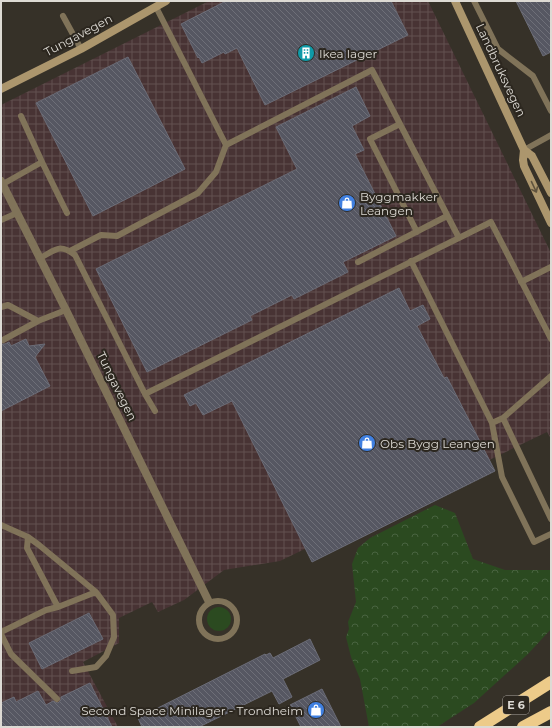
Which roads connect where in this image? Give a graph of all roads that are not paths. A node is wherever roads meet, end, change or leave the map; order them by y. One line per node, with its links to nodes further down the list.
1 (166, 1): 4 (street, Tungavegen)
2 (455, 1): 13 (street, Landbruksvegen)
3 (474, 1): 8 (lane)
4 (156, 7): 6 (street, Tungavegen); 12 (lane)
5 (63, 16): 6 (lane)
6 (81, 49): 7 (street, Tungavegen)
7 (1, 89)
8 (551, 111)
9 (21, 116): 14 (lane)
10 (400, 124): 12 (lane); 19 (lane); 22 (lane)
11 (551, 135): 13 (lane)
12 (226, 145): 24 (lane)
13 (524, 150): 16 (street, Landbruksvegen); 21 (street, Landbruksvegen, one-way to 21)
14 (42, 162): 15 (lane); 18 (lane)
15 (2, 182): 17 (street, Tungavegen)
16 (551, 193)
17 (17, 213): 20 (lane); 25 (street, Tungavegen)
18 (67, 213)
19 (448, 216): 22 (lane); 23 (lane)
20 (1, 220)
21 (551, 223)
22 (417, 232): 27 (lane)
23 (459, 238): 26 (lane); 29 (lane)
24 (70, 251): 25 (lane); 36 (lane)
25 (40, 258): 31 (street, Tungavegen)
26 (411, 261): 36 (lane); 39 (lane)
27 (358, 262)
28 (551, 267): 29 (lane)
29 (521, 282): 33 (lane)
30 (1, 307): 32 (lane)
31 (66, 310): 32 (lane); 45 (street, Tungavegen)
32 (38, 321): 34 (lane)
33 (551, 339)
34 (3, 340)
35 (551, 376): 38 (lane)
36 (145, 394): 37 (lane)
37 (155, 411)
38 (503, 418): 39 (lane); 40 (lane)
39 (492, 423): 42 (lane)
40 (551, 519)
41 (1, 525): 43 (lane)
42 (551, 534)
43 (28, 537): 44 (lane); 46 (lane)
44 (96, 592): 46 (lane); 48 (lane)
45 (209, 602): 45 (lane)
46 (58, 607): 47 (lane)
47 (1, 633): 50 (lane)
48 (72, 671)
49 (551, 682): 52 (highway, E 6)
50 (57, 699)
51 (551, 712): 53 (highway, E 6)
52 (480, 727)
53 (523, 727)

